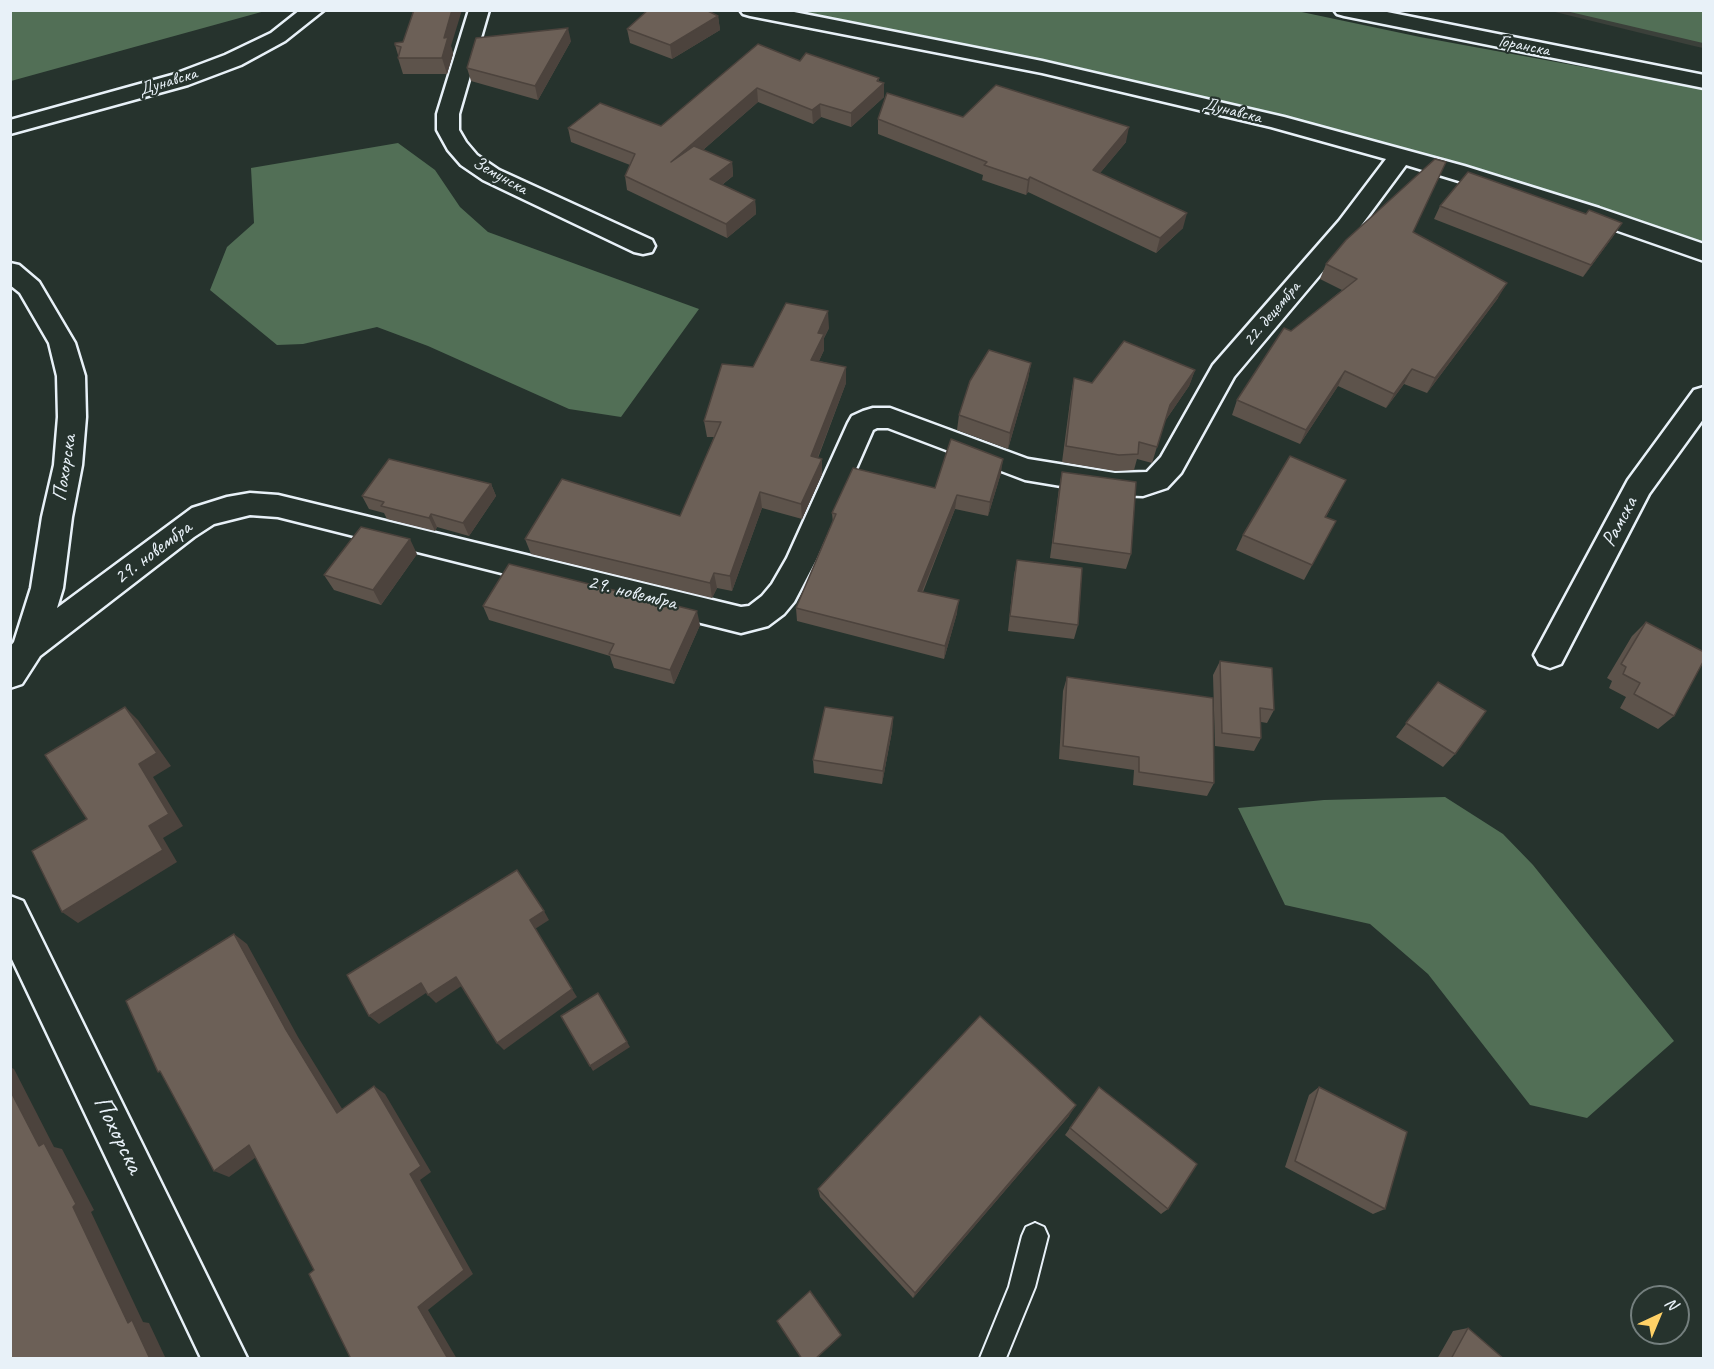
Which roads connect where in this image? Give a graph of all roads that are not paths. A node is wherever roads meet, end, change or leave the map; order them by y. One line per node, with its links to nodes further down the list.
1 (314, 10): 6 (street, Дунавска)
2 (478, 10): 8 (street, Земунска)
3 (750, 10): 7 (street, Дунавска)
4 (1344, 10): 5 (street, Горанска)
5 (1704, 82)
6 (10, 127)
7 (1400, 157): 9 (street, Дунавска); 12 (street, 22. децембра)
8 (643, 246)
9 (1704, 253)
10 (10, 271): 13 (street, Похорска)
11 (1704, 397): 14 (street, Рамска)
12 (1157, 480): 13 (street, 29. новембра)
13 (29, 647): 15 (street, Похорска)
14 (1550, 655)
15 (10, 674)
16 (10, 913): 18 (street, Похорска)
17 (1035, 1236): 19 (lane)
18 (224, 1359)
19 (993, 1359)

